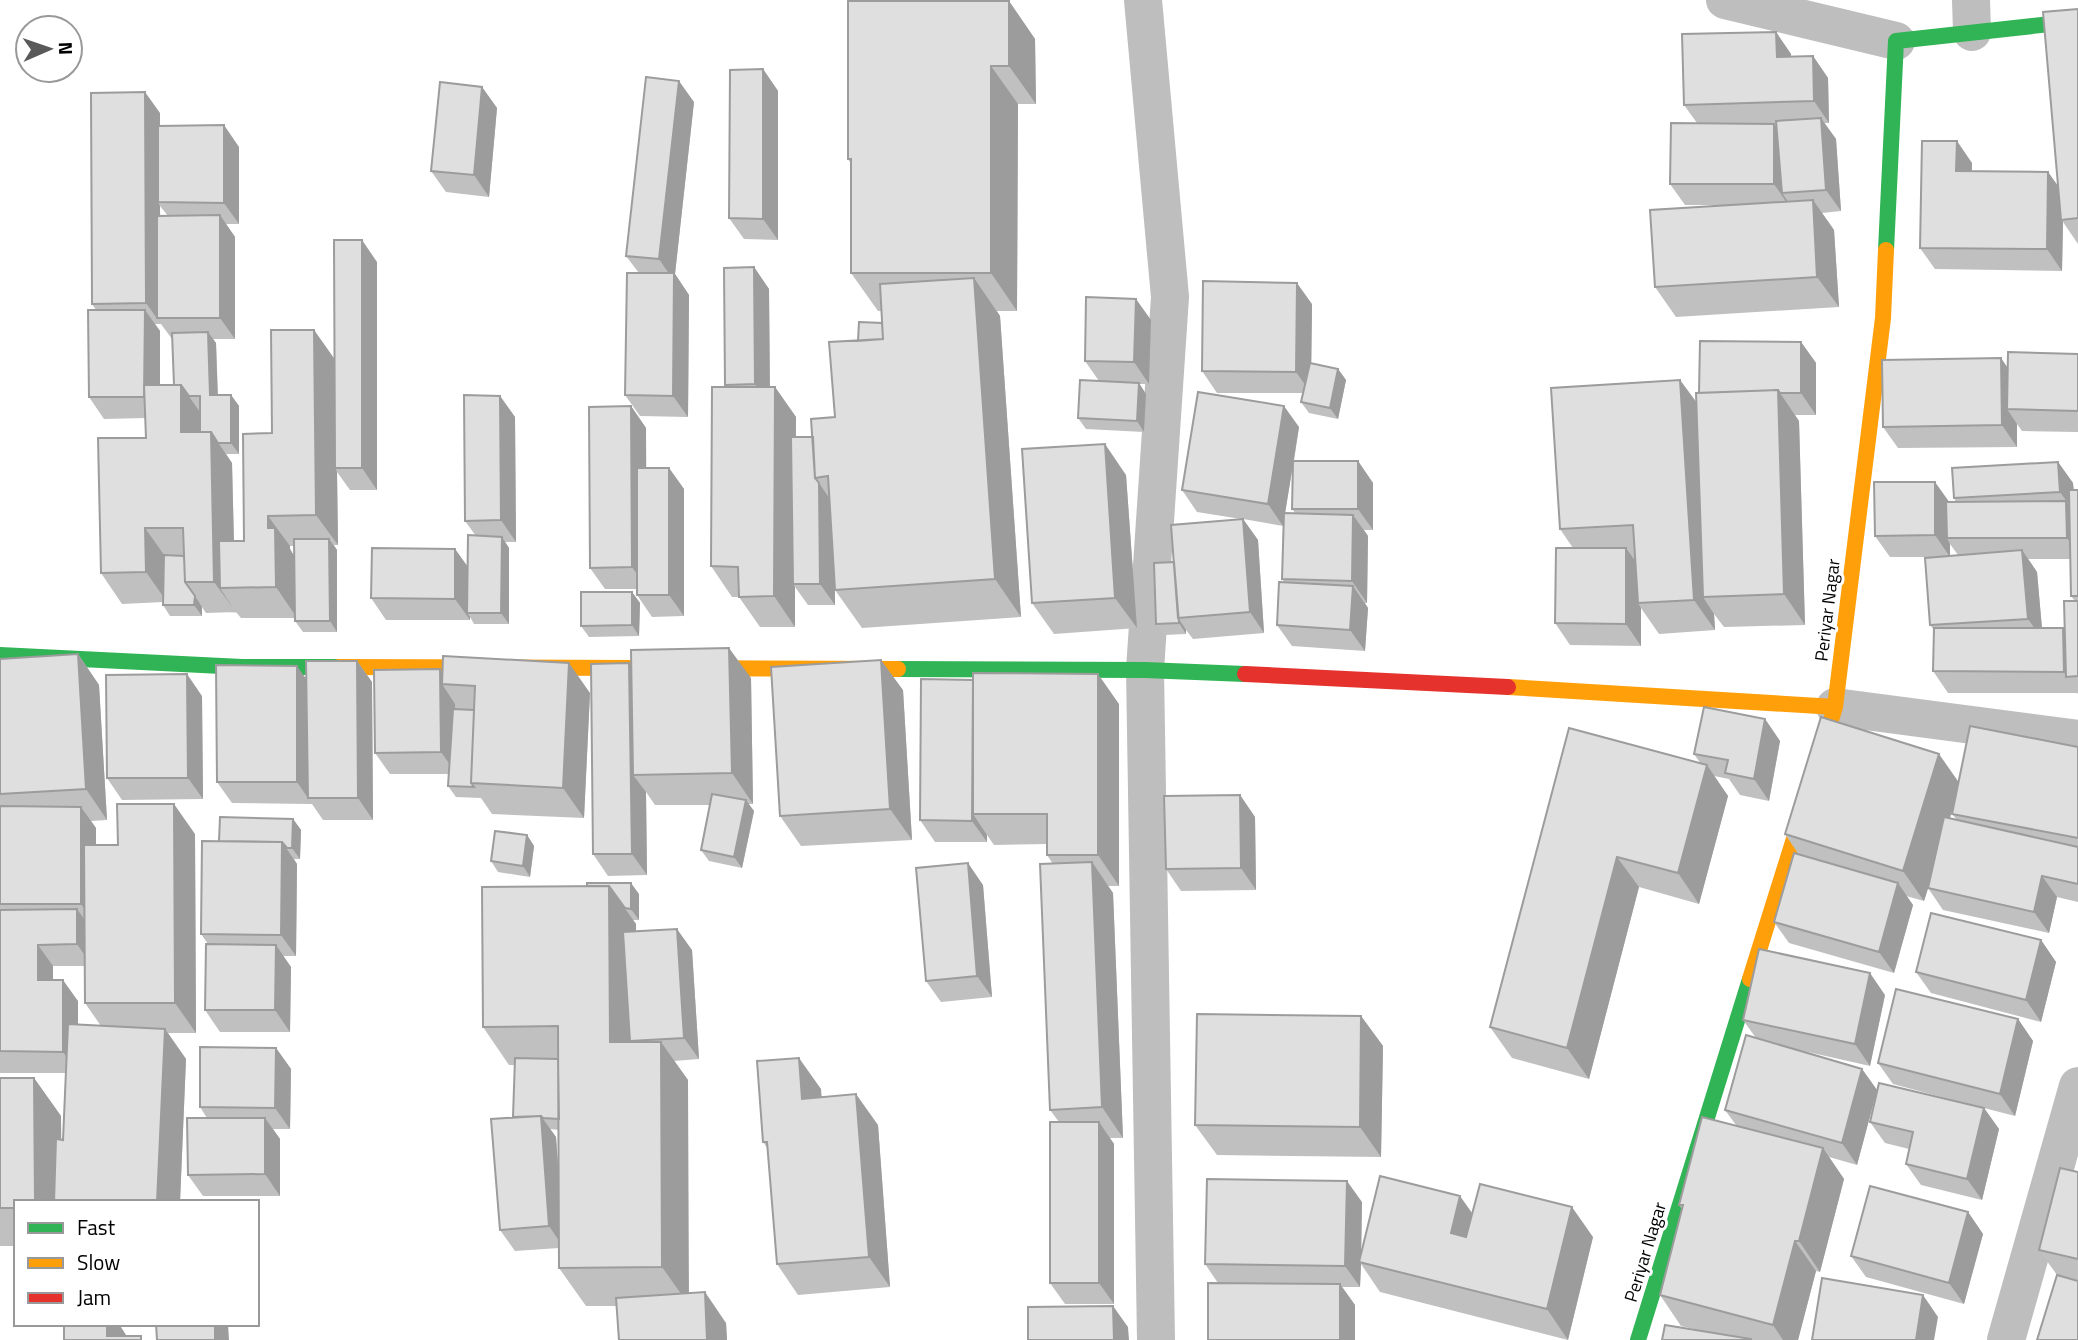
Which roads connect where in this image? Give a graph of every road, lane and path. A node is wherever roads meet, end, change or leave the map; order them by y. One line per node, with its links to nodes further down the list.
1 (1143, 0): 7 (street)
2 (1725, 0): 5 (street)
3 (1971, 16): 4 (street); 5 (street)
4 (2078, 21)
5 (1896, 41): 8 (street, Periyar Nagar)
6 (0, 655): 7 (street)
7 (1145, 670): 8 (street); 13 (street)
8 (1835, 708): 9 (street); 10 (street, Periyar Nagar)
9 (2078, 738)
10 (1822, 747)
11 (1814, 773): 14 (street, Periyar Nagar)
12 (2078, 1086): 15 (street)
13 (1156, 1340)
14 (1638, 1340)
15 (2006, 1340)

